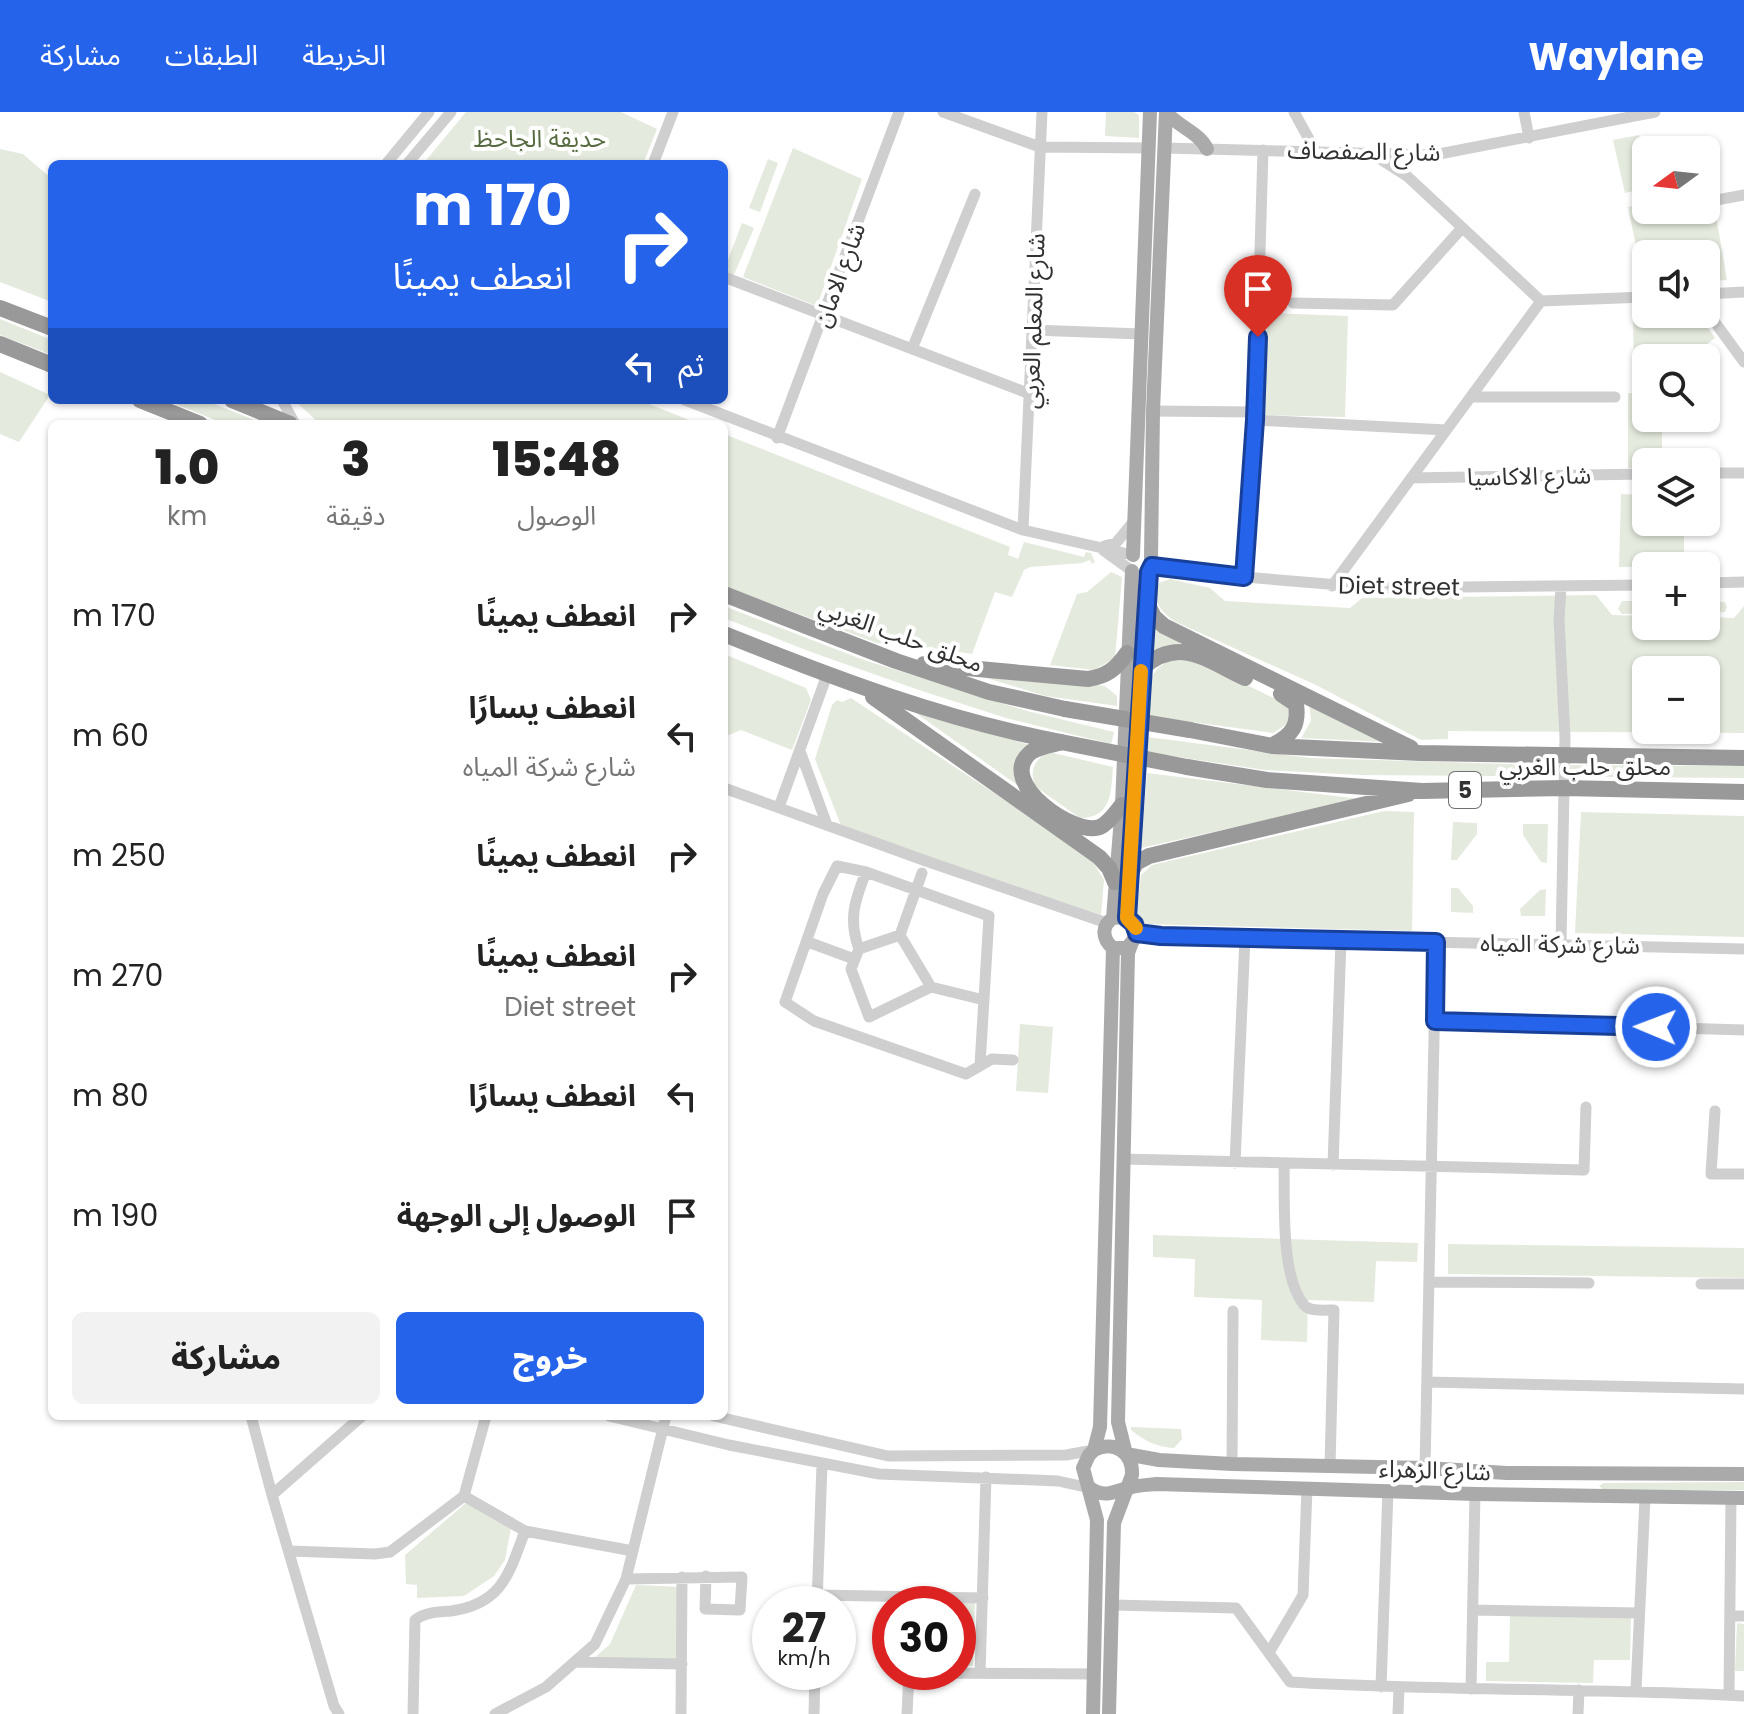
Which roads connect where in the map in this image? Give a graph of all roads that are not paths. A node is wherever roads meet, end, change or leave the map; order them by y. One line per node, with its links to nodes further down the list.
1 (429, 112): 20 (street)
2 (451, 112): 21 (street)
3 (899, 112): 34 (street, شارع الامان)
4 (943, 112): 13 (street)
5 (1042, 112): 13 (street, شارع المعلم العربي)
6 (1150, 112): 14 (main road)
7 (1166, 112): 15 (main road); 16 (main road)
8 (1294, 112): 18 (street)
9 (1524, 112): 12 (street)
10 (1655, 112): 12 (street, شارع الصفصاف)
11 (670, 113): 22 (street)
12 (1529, 138): 19 (street, شارع الصفصاف)
13 (1040, 147): 14 (street); 37 (street, شارع المعلم العربي)
14 (1149, 148): 38 (main road)
15 (1165, 148): 16 (street, شارع الصفصاف); 49 (main road)
16 (1207, 149): 17 (street, شارع الصفصاف)
17 (1263, 150): 18 (street, شارع الصفصاف); 50 (street)
18 (1315, 150): 19 (street, شارع الصفصاف)
19 (1374, 155): 26 (street)
20 (389, 160)
21 (410, 160)
22 (654, 160)
23 (975, 194): 40 (street)
24 (1744, 195): 25 (street)
25 (1720, 199)
26 (1462, 228): 31 (street); 32 (street)
27 (728, 279): 34 (street)
28 (1744, 292): 29 (street)
29 (1720, 293)
30 (1632, 298): 31 (street)
31 (1541, 301): 44 (street)
32 (1293, 303)
33 (0, 308): 35 (highway)
34 (824, 316): 40 (street); 54 (street, شارع الامان)
35 (48, 326)
36 (1719, 328): 41 (street)
37 (1032, 330): 38 (street); 43 (street, شارع المعلم العربي)
38 (1142, 334): 59 (main road)
39 (0, 344): 42 (highway)
40 (912, 349): 43 (street)
41 (1744, 362)
42 (48, 363)
43 (1030, 394): 60 (street, شارع المعلم العربي)
44 (1471, 397): 45 (street); 53 (street)
45 (1615, 397)
46 (150, 404): 51 (highway)
47 (242, 404): 52 (highway)
48 (695, 404): 54 (street)
49 (1153, 411): 50 (street); 63 (main road)
50 (1255, 416): 53 (street); 65 (street)
51 (190, 420)
52 (282, 420)
53 (1446, 430): 58 (street)
54 (777, 438): 60 (street)
55 (1720, 473): 56 (street)
56 (1744, 473)
57 (1632, 474): 58 (street, شارع الاكاسيا)
58 (1411, 478): 69 (street)
59 (1134, 521): 61 (street); 62 (main road)
60 (1023, 530): 61 (street)
61 (1100, 547): 62 (street); 64 (street)
62 (1133, 555): 63 (main road); 64 (main road)
63 (1151, 565): 64 (main road); 65 (street, Diet street); 72 (main road)
64 (1132, 571): 74 (main road)
65 (1244, 577): 69 (street, Diet street)
66 (1744, 582): 67 (street)
67 (1720, 583)
68 (1632, 585): 70 (street, Diet street)
69 (1332, 586): 70 (street, Diet street)
70 (1561, 587): 83 (street)
71 (728, 596): 75 (highway, محلق حلب الغربي / 5)
72 (1146, 601): 76 (main road); 82 (highway)
73 (728, 636): 77 (highway, 5)
74 (1127, 653): 75 (highway); 89 (main road)
75 (896, 661): 80 (highway, محلق حلب الغربي / 5, bridge)
76 (1142, 668): 80 (highway); 94 (main road)
77 (827, 675): 78 (highway, 5); 81 (street)
78 (855, 685): 79 (highway, 5); 94 (highway)
79 (1061, 742): 87 (highway, محلق حلب الغربي / 5, bridge); 89 (highway)
80 (1272, 746): 82 (highway, محلق حلب الغربي / 5)
81 (800, 750): 90 (street); 91 (street)
82 (1420, 753): 83 (highway, محلق حلب الغربي / 5)
83 (1564, 753): 84 (highway, محلق حلب الغربي / 5); 85 (street)
84 (1744, 758)
85 (1564, 788): 87 (highway, محلق حلب الغربي / 5); 88 (highway, محلق حلب الغربي / 5); 103 (street)
86 (728, 789): 90 (street)
87 (1422, 791): 94 (highway)
88 (1744, 792)
89 (1122, 805): 94 (main road)
90 (779, 807): 91 (street)
91 (827, 825): 96 (street)
92 (866, 872): 95 (street); 101 (street); 106 (street)
93 (922, 873): 95 (street)
94 (1122, 880): 96 (main road)
95 (916, 889): 97 (street); 108 (street)
96 (1116, 920): 99 (main road); 104 (main road)
97 (900, 935): 106 (street); 107 (street)
98 (1245, 938): 99 (street, شارع شركة المياه); 100 (street, شارع شركة المياه); 118 (street)
99 (1134, 939): 104 (main road); 117 (main road)
100 (1341, 940): 102 (street, شارع شركة المياه); 120 (street)
101 (808, 942): 106 (street); 112 (street)
102 (1436, 942): 103 (street, شارع شركة المياه); 110 (street)
103 (1561, 944): 105 (street, شارع شركة المياه)
104 (1113, 948): 137 (main road)
105 (1744, 949)
106 (856, 954): 109 (street)
107 (931, 987): 108 (street); 109 (street)
108 (984, 1000): 114 (street)
109 (869, 1017): 112 (street)
110 (1435, 1021): 111 (street); 121 (street)
111 (1744, 1030)
112 (863, 1039): 114 (street)
113 (1013, 1060): 114 (street)
114 (980, 1065)
115 (1586, 1107): 121 (street)
116 (1715, 1111): 122 (street)
117 (1123, 1159): 118 (street); 138 (main road)
118 (1235, 1163): 119 (street)
119 (1284, 1164): 120 (street); 141 (street)
120 (1333, 1165): 121 (street)
121 (1432, 1168): 123 (street)
122 (1744, 1174)
123 (1430, 1282): 124 (street); 128 (street)
124 (1589, 1283)
125 (1701, 1284): 126 (street)
126 (1744, 1284)
127 (1233, 1311): 140 (street)
128 (1428, 1382): 129 (street); 142 (street)
129 (1744, 1389)
130 (728, 1419): 137 (street)
131 (252, 1420): 151 (street)
132 (357, 1420): 151 (street)
133 (485, 1420): 152 (street)
134 (626, 1420): 136 (street)
135 (665, 1420): 136 (street)
136 (663, 1429): 139 (street); 158 (street)
137 (1094, 1450): 138 (main road); 146 (main road)
138 (1126, 1454): 140 (main road); 147 (main road)
139 (822, 1464): 145 (street); 162 (street)
140 (1232, 1464): 141 (main road)
141 (1330, 1466): 142 (main road)
142 (1425, 1468): 143 (main road)
143 (1585, 1473): 144 (main road); 153 (main road)
144 (1744, 1474)
145 (986, 1477): 146 (street); 164 (street)
146 (1090, 1488): 147 (main road); 175 (main road)
147 (1125, 1488): 148 (main road, شارع الزهراء); 165 (main road)
148 (1307, 1488): 149 (main road, شارع الزهراء); 170 (street)
149 (1388, 1490): 150 (main road, شارع الزهراء); 176 (street)
150 (1475, 1494): 153 (main road, شارع الزهراء); 166 (street)
151 (272, 1495): 157 (street)
152 (464, 1496): 156 (street); 157 (street)
153 (1583, 1497): 154 (main road, شارع الزهراء)
154 (1645, 1498): 155 (main road, شارع الزهراء); 167 (street)
155 (1738, 1498): 168 (street)
156 (525, 1531): 158 (street); 187 (street)
157 (289, 1551): 186 (street)
158 (633, 1551): 161 (street)
159 (706, 1576): 160 (street)
160 (682, 1577): 161 (street); 172 (street)
161 (626, 1579): 171 (street)
162 (818, 1586)
163 (976, 1598): 164 (street)
164 (983, 1598): 174 (street)
165 (1113, 1605): 170 (street); 193 (main road)
166 (1473, 1610): 167 (street); 178 (street)
167 (1639, 1613): 182 (street)
168 (1730, 1616): 169 (street); 183 (street)
169 (1744, 1616)
170 (1270, 1651): 176 (street)
171 (574, 1662): 172 (street); 185 (street)
172 (682, 1664): 189 (street)
173 (976, 1673): 174 (street)
174 (980, 1673): 175 (street)
175 (1094, 1674): 192 (main road)
176 (1381, 1687): 177 (street)
177 (1399, 1688): 178 (street); 194 (street)
178 (1471, 1689): 181 (street)
179 (815, 1690): 190 (street)
180 (908, 1690): 191 (street)
181 (1579, 1690): 182 (street); 195 (street)
182 (1636, 1690): 183 (street)
183 (1729, 1695): 184 (street)
184 (1744, 1696)
185 (508, 1710): 188 (street)
186 (339, 1714)
187 (413, 1714)
188 (495, 1714)
189 (681, 1714)
190 (814, 1714)
191 (907, 1714)
192 (1093, 1714)
193 (1109, 1714)
194 (1398, 1714)
195 (1578, 1714)

